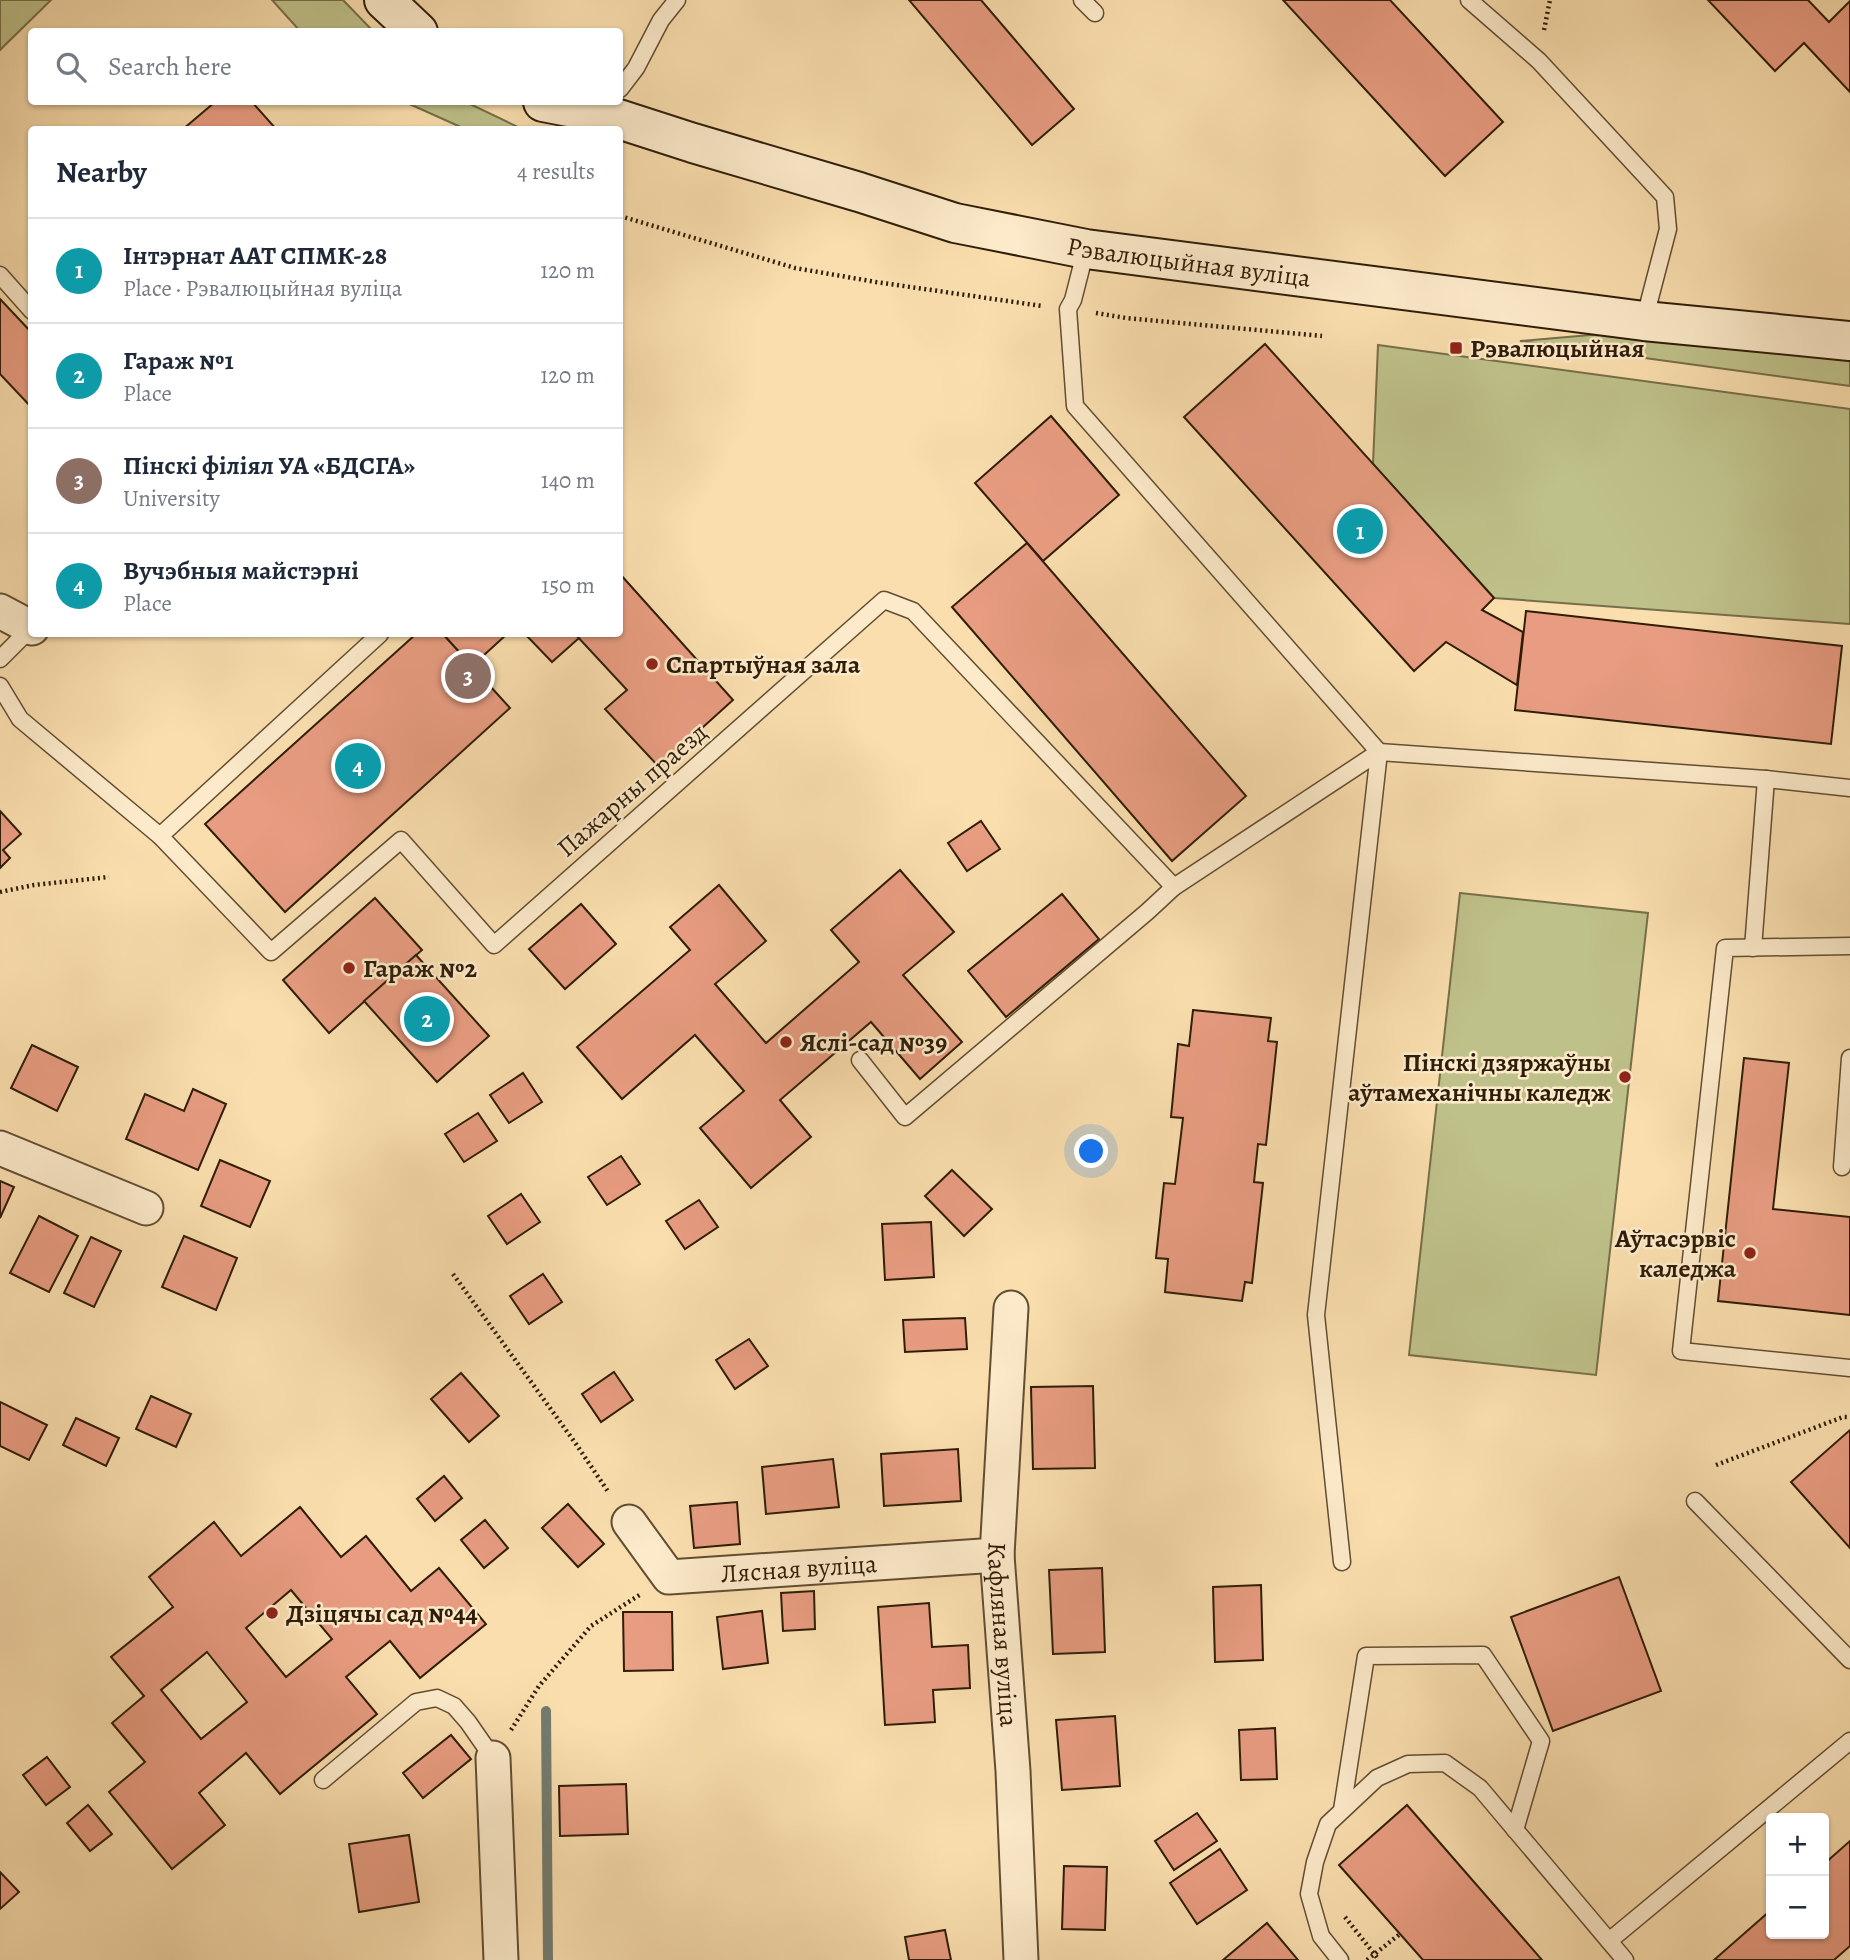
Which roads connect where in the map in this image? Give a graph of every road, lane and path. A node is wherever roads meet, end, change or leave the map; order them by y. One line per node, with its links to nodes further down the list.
1 (384, 0): 6 (street)
2 (677, 0): 7 (lane)
3 (1082, 0): 5 (lane)
4 (1469, 0): 15 (lane)
5 (1095, 13)
6 (414, 28)
7 (623, 84)
8 (574, 105): 9 (street, Рэвалюцыйная вуліца)
9 (604, 108): 11 (street, Рэвалюцыйная вуліца)
10 (623, 217): 14 (path)
11 (1086, 249): 14 (lane); 15 (street, Рэвалюцыйная вуліца)
12 (0, 275): 13 (lane)
13 (28, 306)
14 (1068, 309): 16 (path); 24 (lane)
15 (1644, 321): 17 (street, Рэвалюцыйная вуліца)
16 (1322, 336)
17 (1850, 341)
18 (0, 611): 19 (street)
19 (28, 626)
20 (28, 631): 22 (lane)
21 (377, 637): 27 (lane)
22 (0, 659)
23 (0, 686): 27 (lane)
24 (1379, 752): 25 (lane); 29 (lane); 46 (lane)
25 (1766, 779): 26 (lane); 32 (lane)
26 (1850, 788)
27 (160, 836): 29 (lane, Пажарны праезд)
28 (109, 877): 30 (path)
29 (1174, 887): 34 (lane)
30 (0, 892)
31 (1850, 946): 32 (lane)
32 (1752, 948): 40 (lane)
33 (1850, 1058): 36 (lane)
34 (860, 1060)
35 (0, 1148): 37 (street)
36 (1842, 1167)
37 (146, 1208)
38 (453, 1275): 44 (path)
39 (1011, 1308): 45 (street, Кафляная вуліца)
40 (1850, 1368)
41 (1850, 1417): 42 (path)
42 (1716, 1465)
43 (1695, 1501): 48 (lane)
44 (629, 1522): 47 (street)
45 (998, 1555): 47 (street, Лясная вуліца); 57 (street, Кафляная вуліца)
46 (1342, 1562)
47 (669, 1577): 50 (path)
48 (1850, 1660)
49 (1850, 1741): 55 (lane)
50 (493, 1758): 51 (lane); 56 (street)
51 (323, 1780)
52 (1342, 1810): 53 (lane); 53 (lane); 58 (lane)
53 (1515, 1830): 55 (lane)
54 (1400, 1934): 59 (path)
55 (1609, 1941): 60 (lane)
56 (501, 1960)
57 (1021, 1960)
58 (1340, 1960)
59 (1367, 1960)
60 (1625, 1960)

